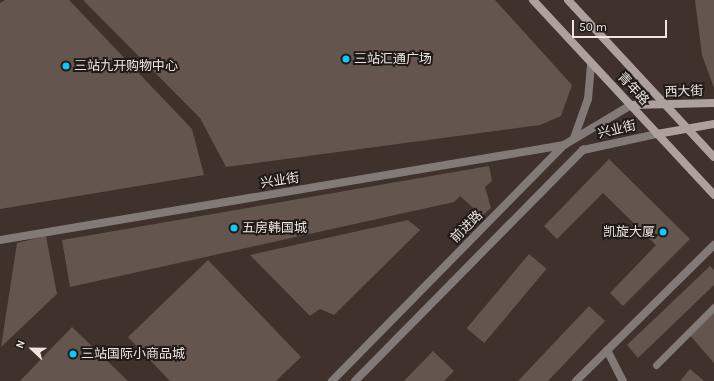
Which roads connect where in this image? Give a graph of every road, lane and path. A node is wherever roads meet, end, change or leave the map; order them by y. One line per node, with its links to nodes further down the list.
1 (534, 0): 3 (main road, 青年路)
2 (568, 0): 6 (main road, 青年路)
3 (591, 63): 5 (main road, 青年路); 10 (street)
4 (714, 103): 6 (main road, 西大街)
5 (631, 105): 6 (main road, 西大街); 9 (main road, 青年路); 10 (street, 前进路)
6 (666, 105): 8 (main road, 青年路)
7 (714, 124): 8 (main road)
8 (688, 128): 9 (main road); 12 (main road, 青年路)
9 (657, 134): 13 (main road, 青年路); 20 (street, 兴业街)
10 (574, 138): 11 (street, 前进路)
11 (564, 145): 14 (street, 兴业街); 19 (street, 前进路)
12 (714, 157)
13 (714, 195)
14 (0, 240)
15 (714, 246): 17 (street)
16 (714, 306): 18 (lane)
17 (607, 350): 21 (street); 22 (street)
18 (656, 365)
19 (332, 381)
20 (355, 381)
21 (576, 381)
22 (623, 381)

